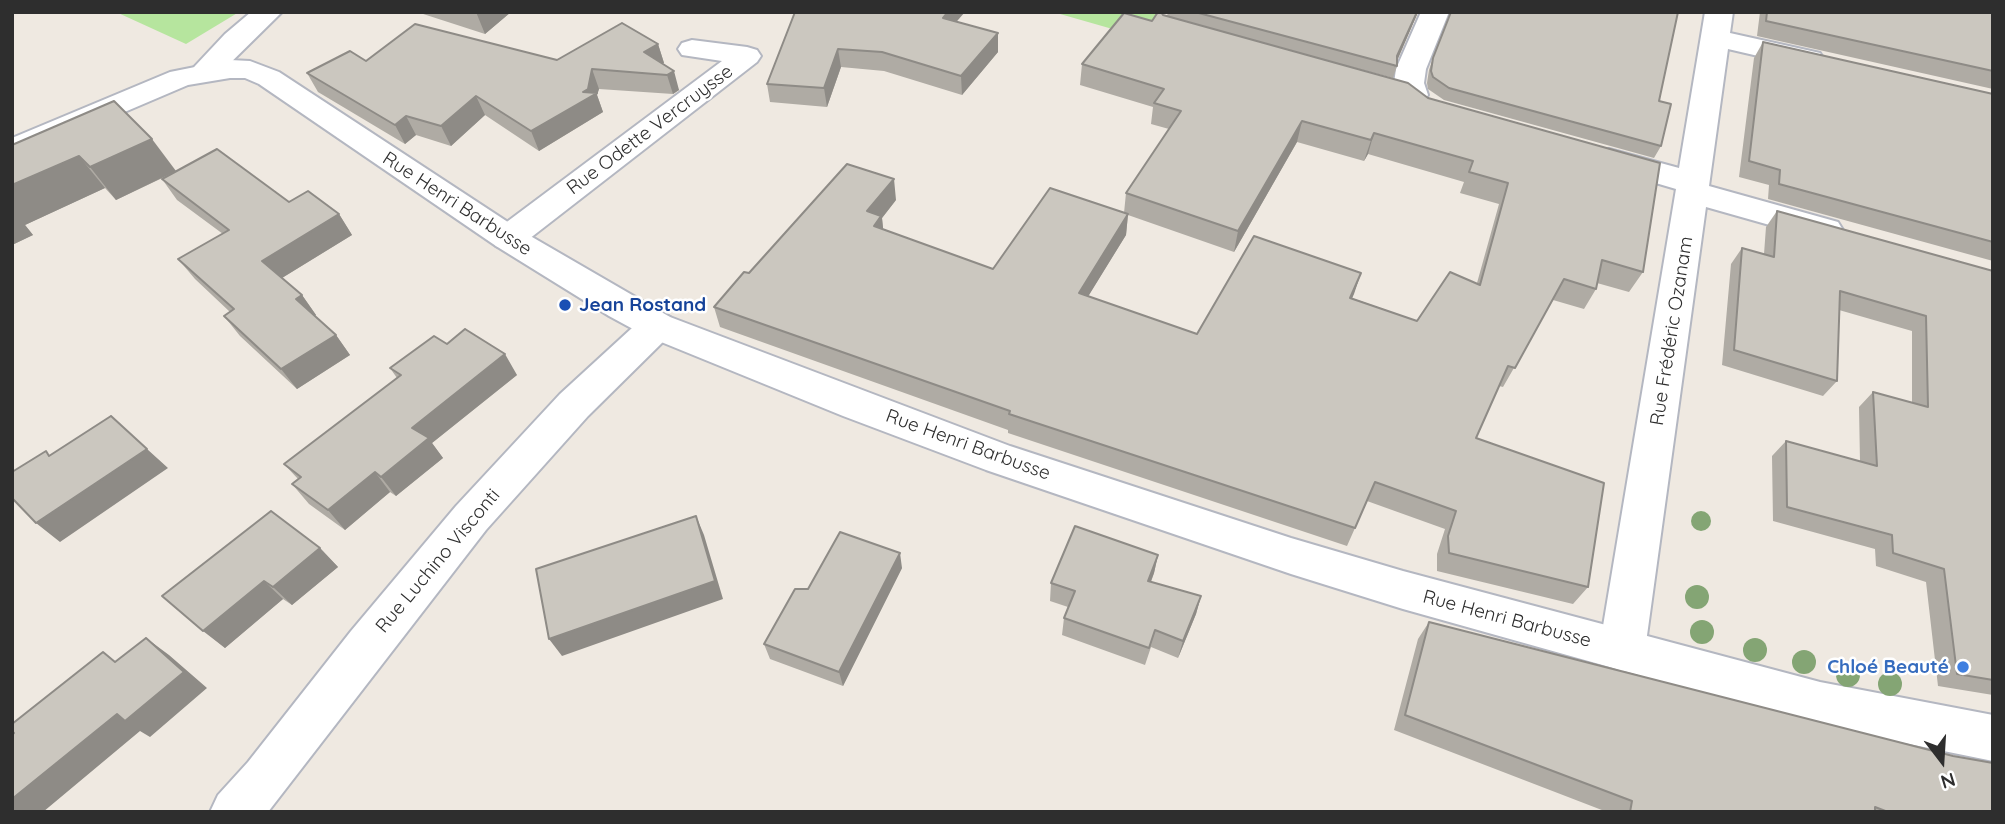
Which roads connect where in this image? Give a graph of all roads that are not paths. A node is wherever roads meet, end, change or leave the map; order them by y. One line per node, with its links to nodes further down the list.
1 (268, 12): 6 (street)
2 (1434, 12): 7 (street)
3 (1718, 25): 5 (street); 10 (street, Rue Frédéric Ozanam)
4 (692, 48): 12 (street, Rue Odette Vercruysse)
5 (1835, 65)
6 (205, 72): 8 (street, Rue Henri Barbusse); 12 (street, Rue Henri Barbusse)
7 (1410, 97)
8 (12, 150)
9 (1584, 152): 10 (street)
10 (1694, 188): 11 (street); 14 (street, Rue Frédéric Ozanam)
11 (1849, 236)
12 (508, 239): 13 (street, Rue Henri Barbusse)
13 (657, 326): 14 (street, Rue Henri Barbusse); 16 (street, Rue Luchino Visconti)
14 (1622, 650): 15 (street, Rue Henri Barbusse)
15 (1993, 738)
16 (235, 812)

